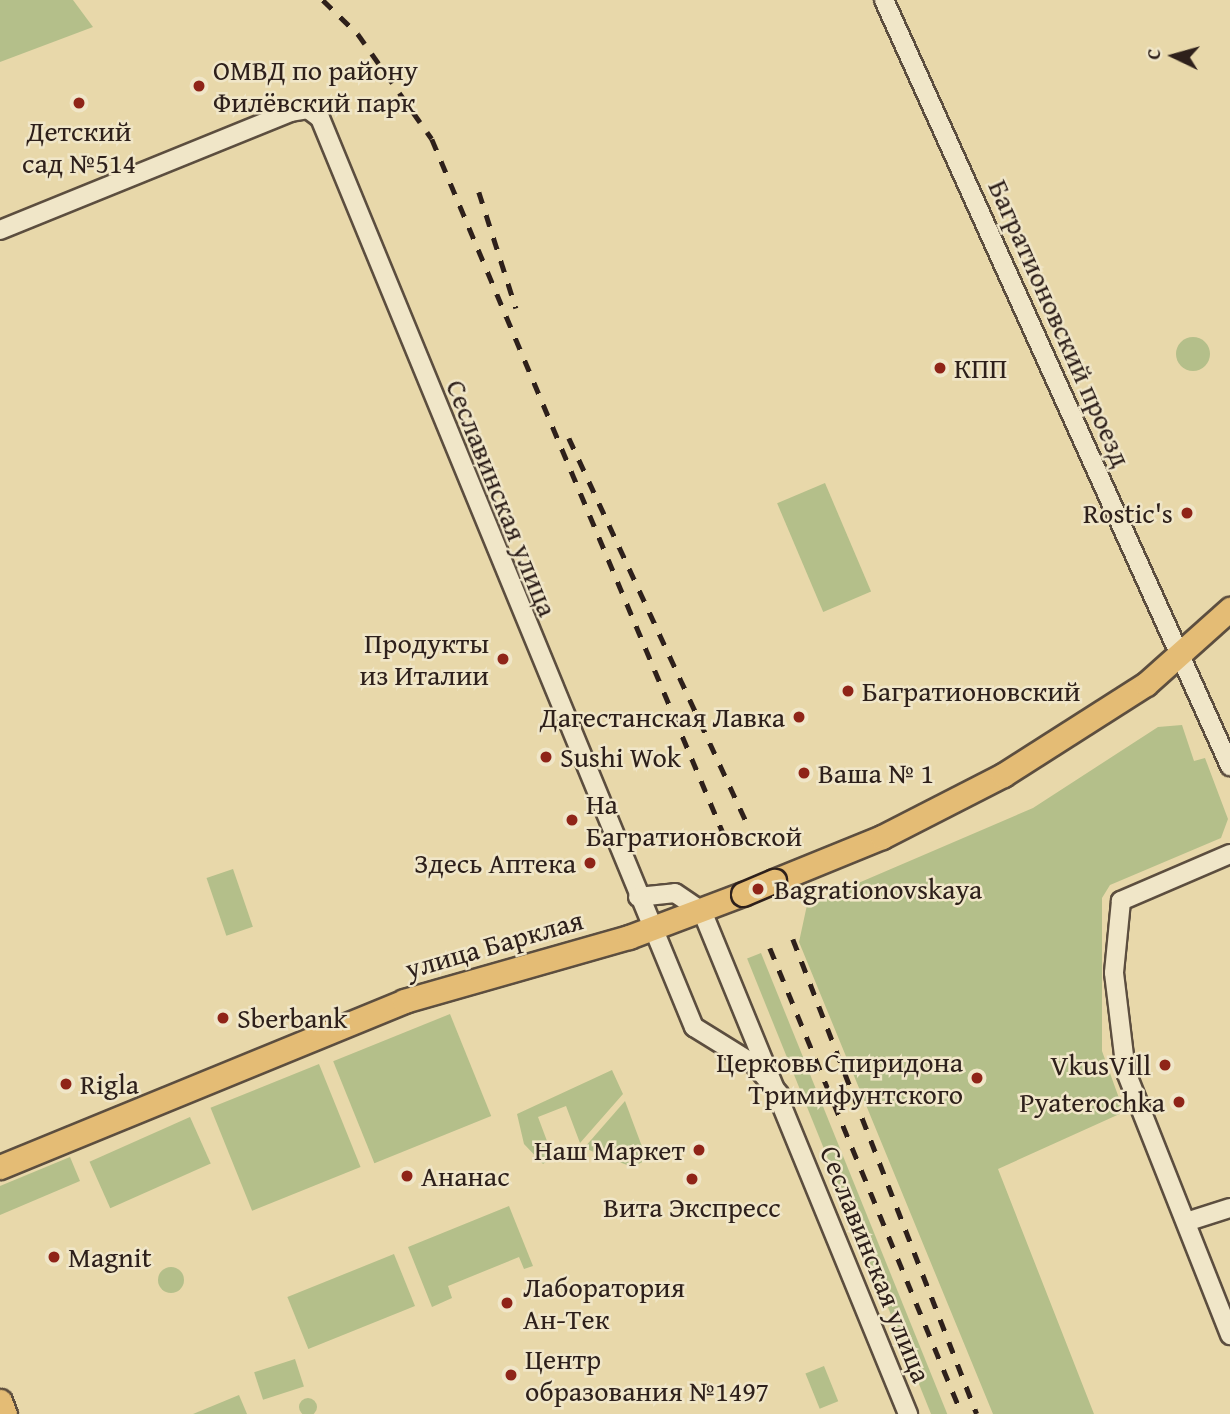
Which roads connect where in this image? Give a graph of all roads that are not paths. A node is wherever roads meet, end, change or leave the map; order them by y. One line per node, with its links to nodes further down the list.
1 (884, 0): 5 (street, Багратионовский проезд)
2 (0, 230): 8 (street, Сеславинская улица)
3 (1230, 609): 5 (main road, улица Барклая)
4 (1230, 631): 5 (main road, улица Барклая)
5 (1185, 661): 6 (street, Багратионовский проезд); 9 (main road, улица Барклая, bridge)
6 (1230, 766)
7 (1230, 854): 14 (street)
8 (638, 897): 9 (street); 10 (street, Сеславинская улица)
9 (702, 911): 10 (main road, улица Барклая); 11 (street, Сеславинская улица)
10 (652, 929): 11 (street, Сеславинская улица); 12 (main road, улица Барклая)
11 (780, 1095): 18 (street, Сеславинская улица)
12 (0, 1167)
13 (1230, 1208): 14 (street)
14 (1186, 1222): 15 (street)
15 (1230, 1335)
16 (0, 1401): 17 (main road)
17 (5, 1414)
18 (908, 1414)

